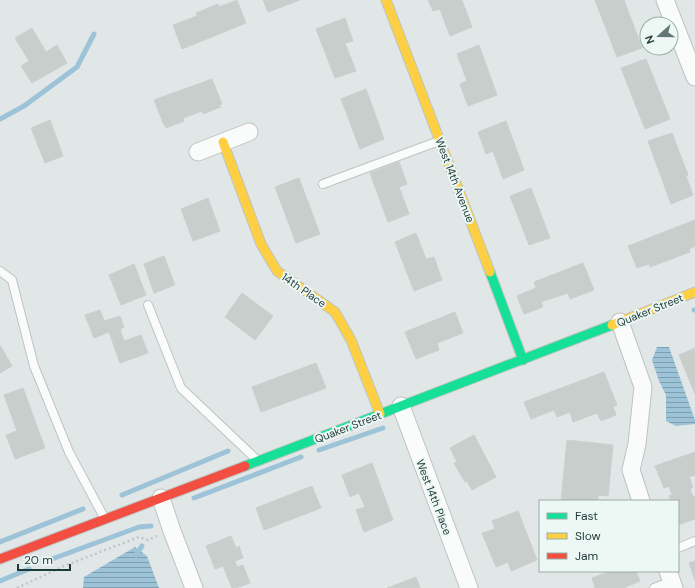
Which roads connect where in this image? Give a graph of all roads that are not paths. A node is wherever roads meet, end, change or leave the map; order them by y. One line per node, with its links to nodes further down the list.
1 (386, 0): 5 (street, West 14th Avenue)
2 (665, 0): 3 (street)
3 (695, 77)
4 (249, 132): 6 (street)
5 (440, 140): 8 (lane); 13 (street, West 14th Avenue)
6 (223, 142): 7 (street); 15 (street, 14th Place)
7 (198, 152)
8 (323, 184)
9 (0, 271): 19 (lane)
10 (695, 292): 12 (street, Quaker Street)
11 (148, 305): 16 (lane)
12 (620, 322): 13 (street, Quaker Street); 18 (street)
13 (524, 360): 14 (street, Quaker Street)
14 (401, 406): 15 (street, Quaker Street); 25 (street, West 14th Place)
15 (380, 414): 16 (street, Quaker Street)
16 (257, 461): 17 (street, Quaker Street)
17 (161, 498): 19 (street, Quaker Street); 24 (street)
18 (640, 500)
19 (105, 520): 22 (street, Quaker Street)
20 (695, 541): 21 (lane)
21 (679, 548)
22 (0, 558)
23 (671, 580): 26 (lane)
24 (194, 588)
25 (469, 588)
26 (654, 588)

